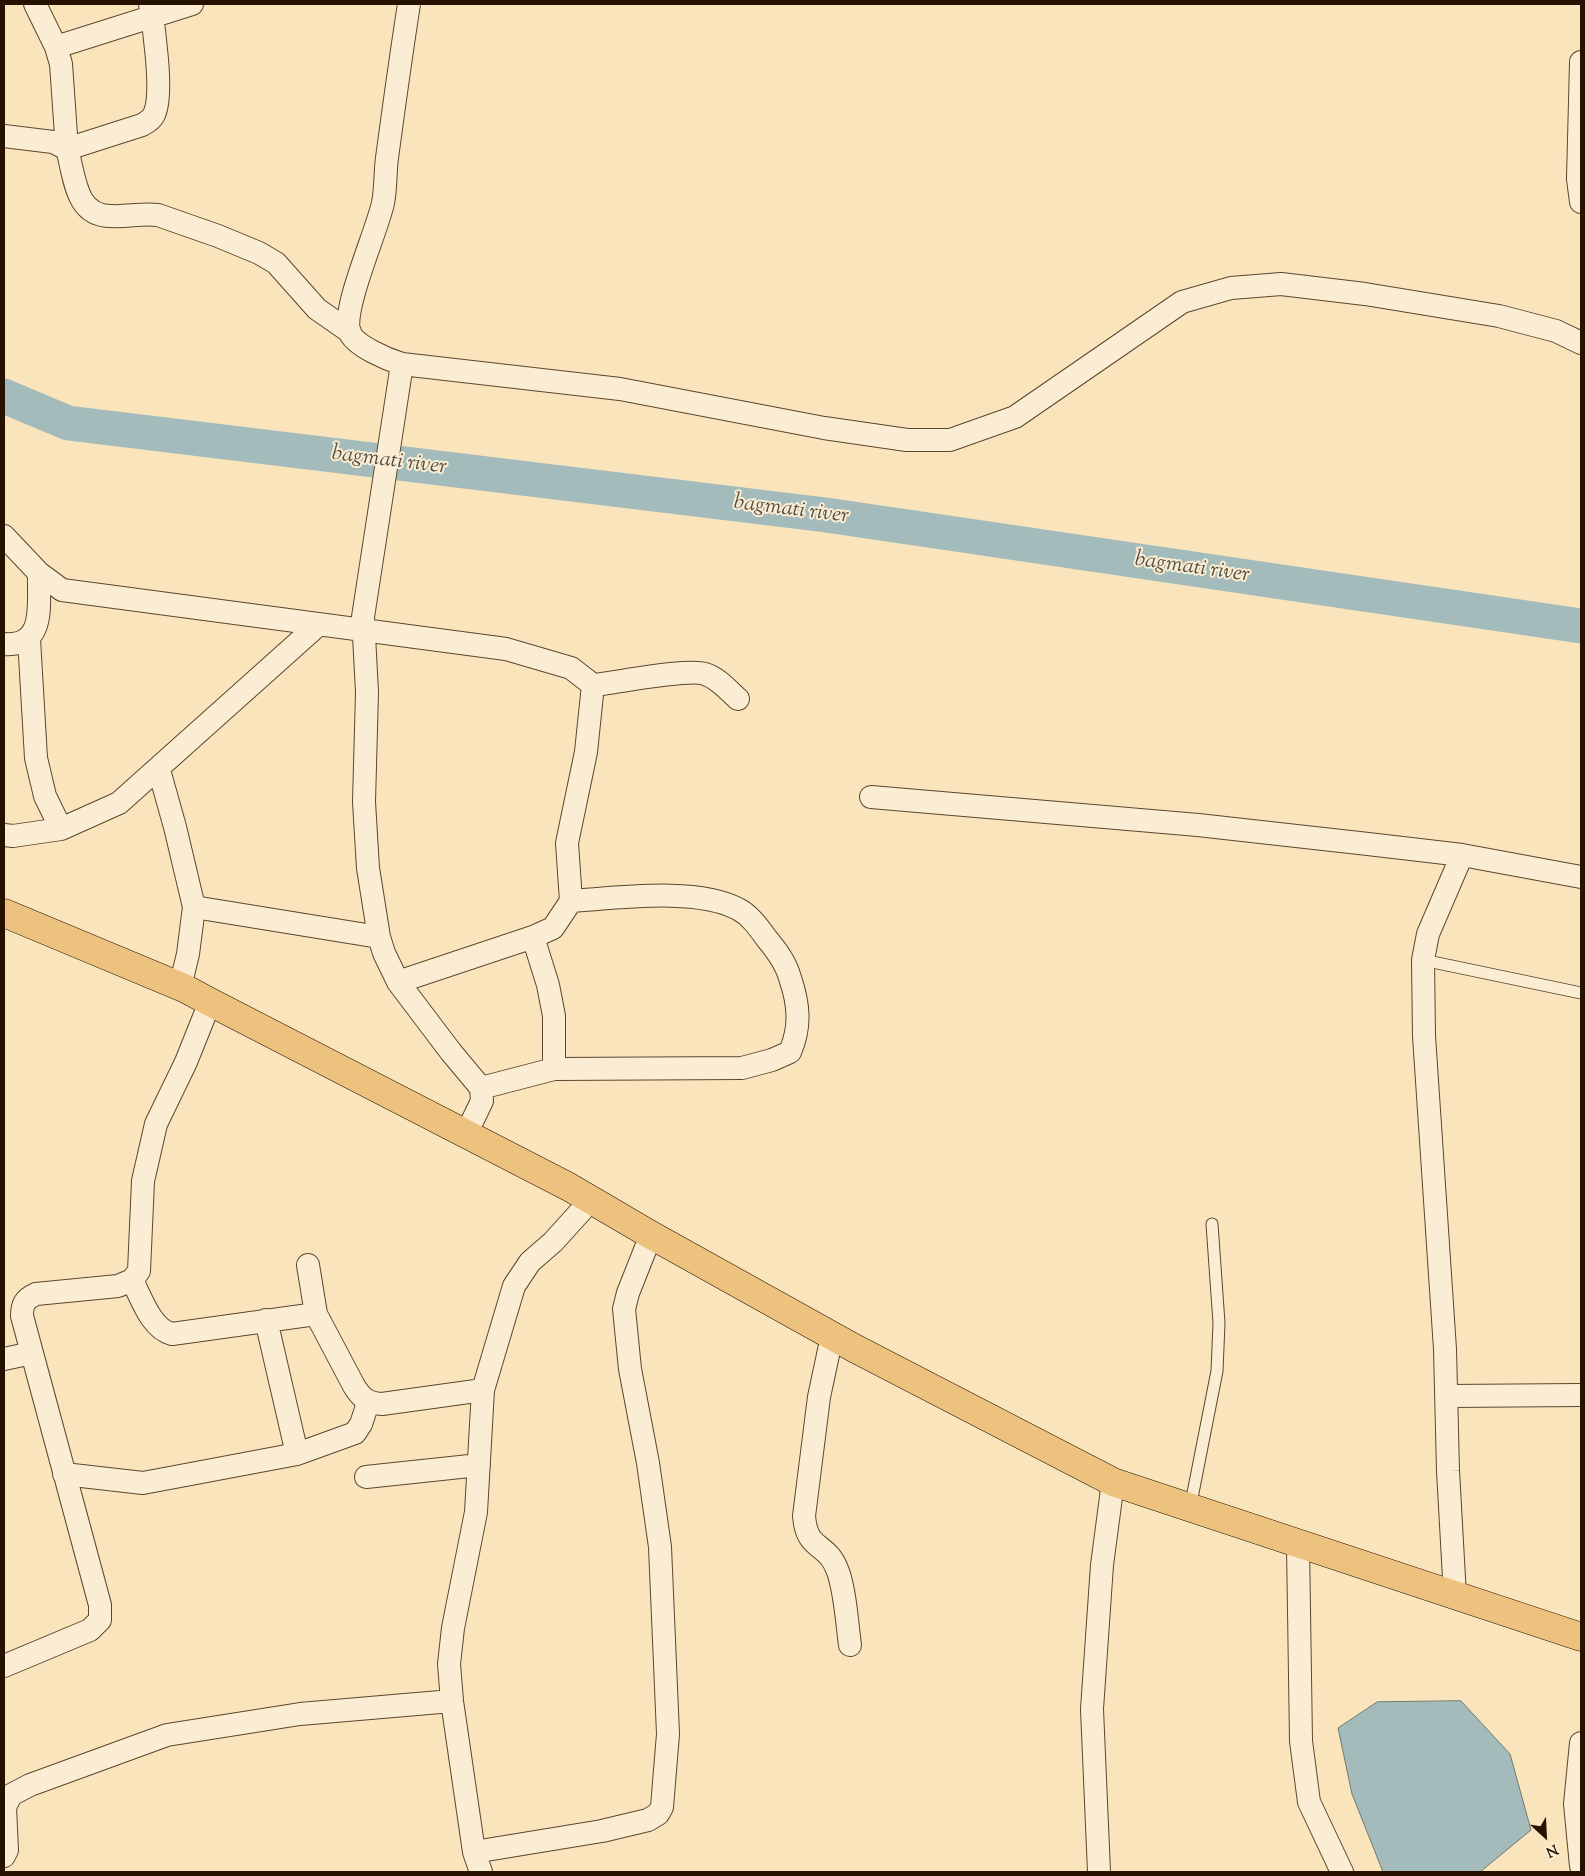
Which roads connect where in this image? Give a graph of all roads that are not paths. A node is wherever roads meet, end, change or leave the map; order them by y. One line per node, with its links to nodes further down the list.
1 (35, 4): 5 (street)
2 (192, 4): 4 (street)
3 (409, 4): 10 (street)
4 (151, 11): 5 (street); 8 (street)
5 (56, 47): 8 (street)
6 (1581, 62): 9 (street)
7 (4, 136): 8 (street)
8 (67, 149): 10 (street)
9 (1581, 202)
10 (350, 332): 12 (street)
11 (1581, 343): 12 (street)
12 (402, 364): 15 (street)
13 (4, 536): 14 (street)
14 (39, 573): 16 (street); 17 (street)
15 (364, 624): 16 (street); 19 (street); 30 (street)
16 (318, 625): 21 (street)
17 (30, 639): 18 (street); 23 (street)
18 (4, 644)
19 (593, 686): 20 (street); 27 (street)
20 (738, 699)
21 (159, 770): 23 (street); 28 (street)
22 (871, 797): 25 (street)
23 (61, 829): 24 (street)
24 (4, 835)
25 (1462, 855): 26 (street); 32 (street)
26 (1581, 877)
27 (571, 901): 31 (street); 37 (street)
28 (194, 907): 30 (street); 34 (street)
29 (4, 913): 34 (main road)
30 (379, 937): 33 (street)
31 (533, 937): 33 (street); 37 (street)
32 (1423, 960): 35 (lane); 52 (street)
33 (398, 982): 38 (street)
34 (180, 987): 36 (main road)
35 (1581, 993)
36 (210, 1002): 39 (main road); 44 (street)
37 (554, 1069): 38 (street)
38 (481, 1088): 39 (street)
39 (466, 1134): 40 (main road)
40 (590, 1200): 42 (main road); 50 (street)
41 (1212, 1224): 59 (lane)
42 (651, 1235): 47 (main road); 68 (street)
43 (308, 1265): 45 (street)
44 (132, 1280): 46 (street); 48 (street)
45 (316, 1314): 46 (street); 53 (street)
46 (266, 1320): 54 (street)
47 (832, 1336): 58 (main road); 63 (street)
48 (32, 1353): 49 (street); 56 (street)
49 (4, 1359)
50 (483, 1390): 53 (street); 55 (street)
51 (1581, 1395): 52 (street)
52 (1447, 1396): 61 (street)
53 (368, 1403): 54 (street)
54 (297, 1454): 56 (street)
55 (479, 1465): 57 (street); 65 (street)
56 (64, 1474): 64 (street)
57 (366, 1478)
58 (1113, 1482): 59 (main road); 70 (street)
59 (1190, 1508): 60 (main road)
60 (1298, 1545): 61 (main road); 71 (street)
61 (1455, 1596): 62 (main road)
62 (1581, 1637)
63 (850, 1645)
64 (4, 1666)
65 (452, 1701): 67 (street); 68 (street)
66 (1581, 1743): 69 (street)
67 (4, 1856)
68 (477, 1862)
69 (1581, 1866)
70 (1099, 1872)
71 (1342, 1872)

